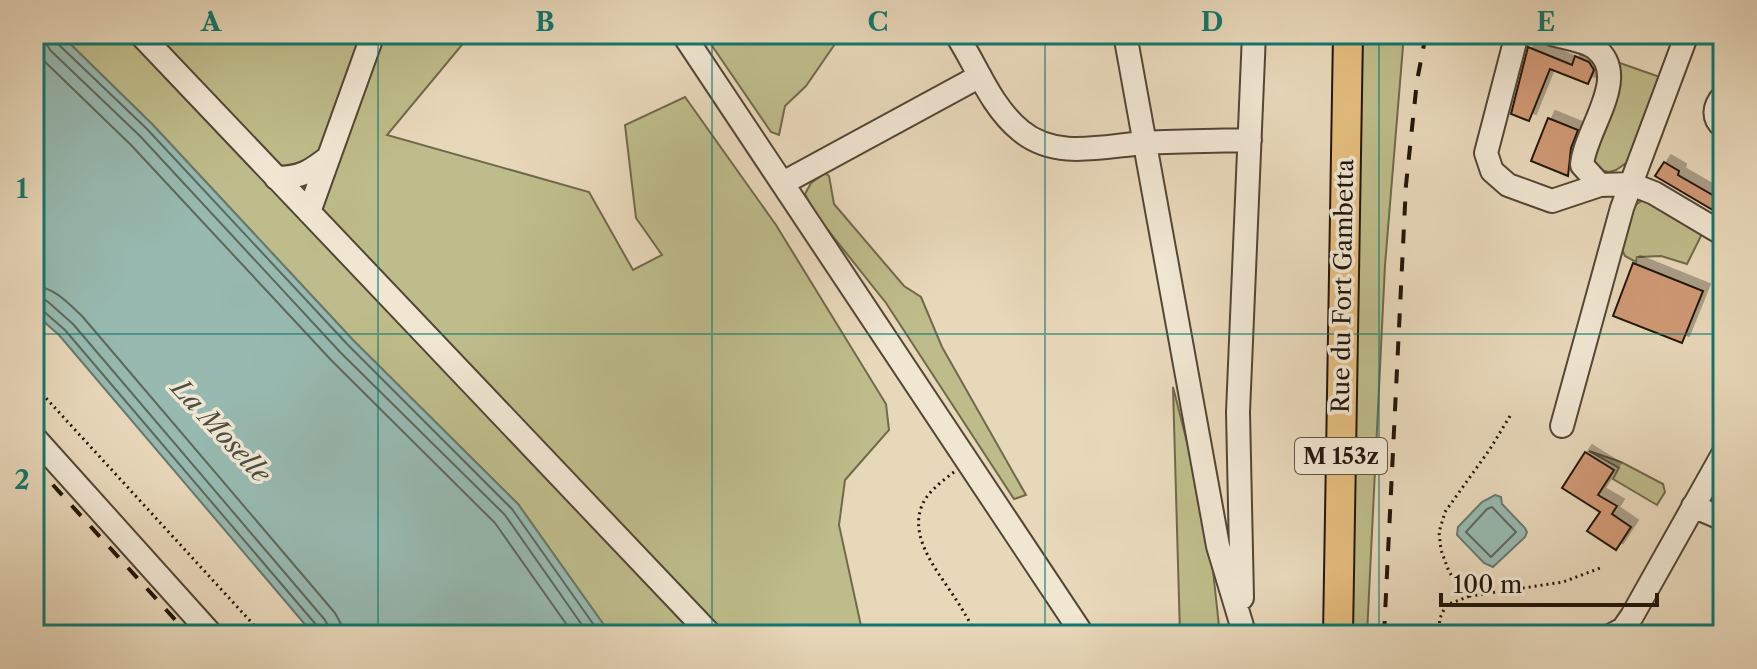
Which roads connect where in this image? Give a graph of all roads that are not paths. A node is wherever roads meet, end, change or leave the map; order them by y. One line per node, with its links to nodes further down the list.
1 (140, 34): 18 (street)
2 (373, 34): 17 (street)
3 (683, 34): 19 (street)
4 (956, 34): 12 (street)
5 (1125, 34): 16 (street)
6 (1254, 34): 15 (street)
7 (1327, 34): 24 (main road)
8 (1348, 34): 24 (main road, Rue du Fort Gambetta / M 153z)
9 (1517, 34): 21 (street)
10 (1552, 34): 21 (street)
11 (1687, 34): 20 (street)
12 (980, 76): 16 (street); 19 (street)
13 (1723, 96): 14 (street)
14 (1723, 127)
15 (1250, 140): 16 (street); 30 (street)
16 (1145, 143): 30 (street)
17 (329, 157): 18 (street); 22 (street)
18 (276, 178): 22 (street)
19 (783, 183): 33 (street)
20 (1631, 184): 21 (street); 23 (street); 25 (street)
21 (1600, 185)
22 (309, 212): 32 (street)
23 (1723, 234)
24 (1343, 276): 34 (main road, Rue du Fort Gambetta / M 153z)
25 (1562, 426)
26 (34, 437): 31 (street)
27 (1723, 454): 28 (street)
28 (1693, 506): 29 (street); 35 (street)
29 (1723, 519)
30 (1242, 631)
31 (212, 635)
32 (711, 635)
33 (1083, 635)
34 (1338, 635)
35 (1612, 635)

